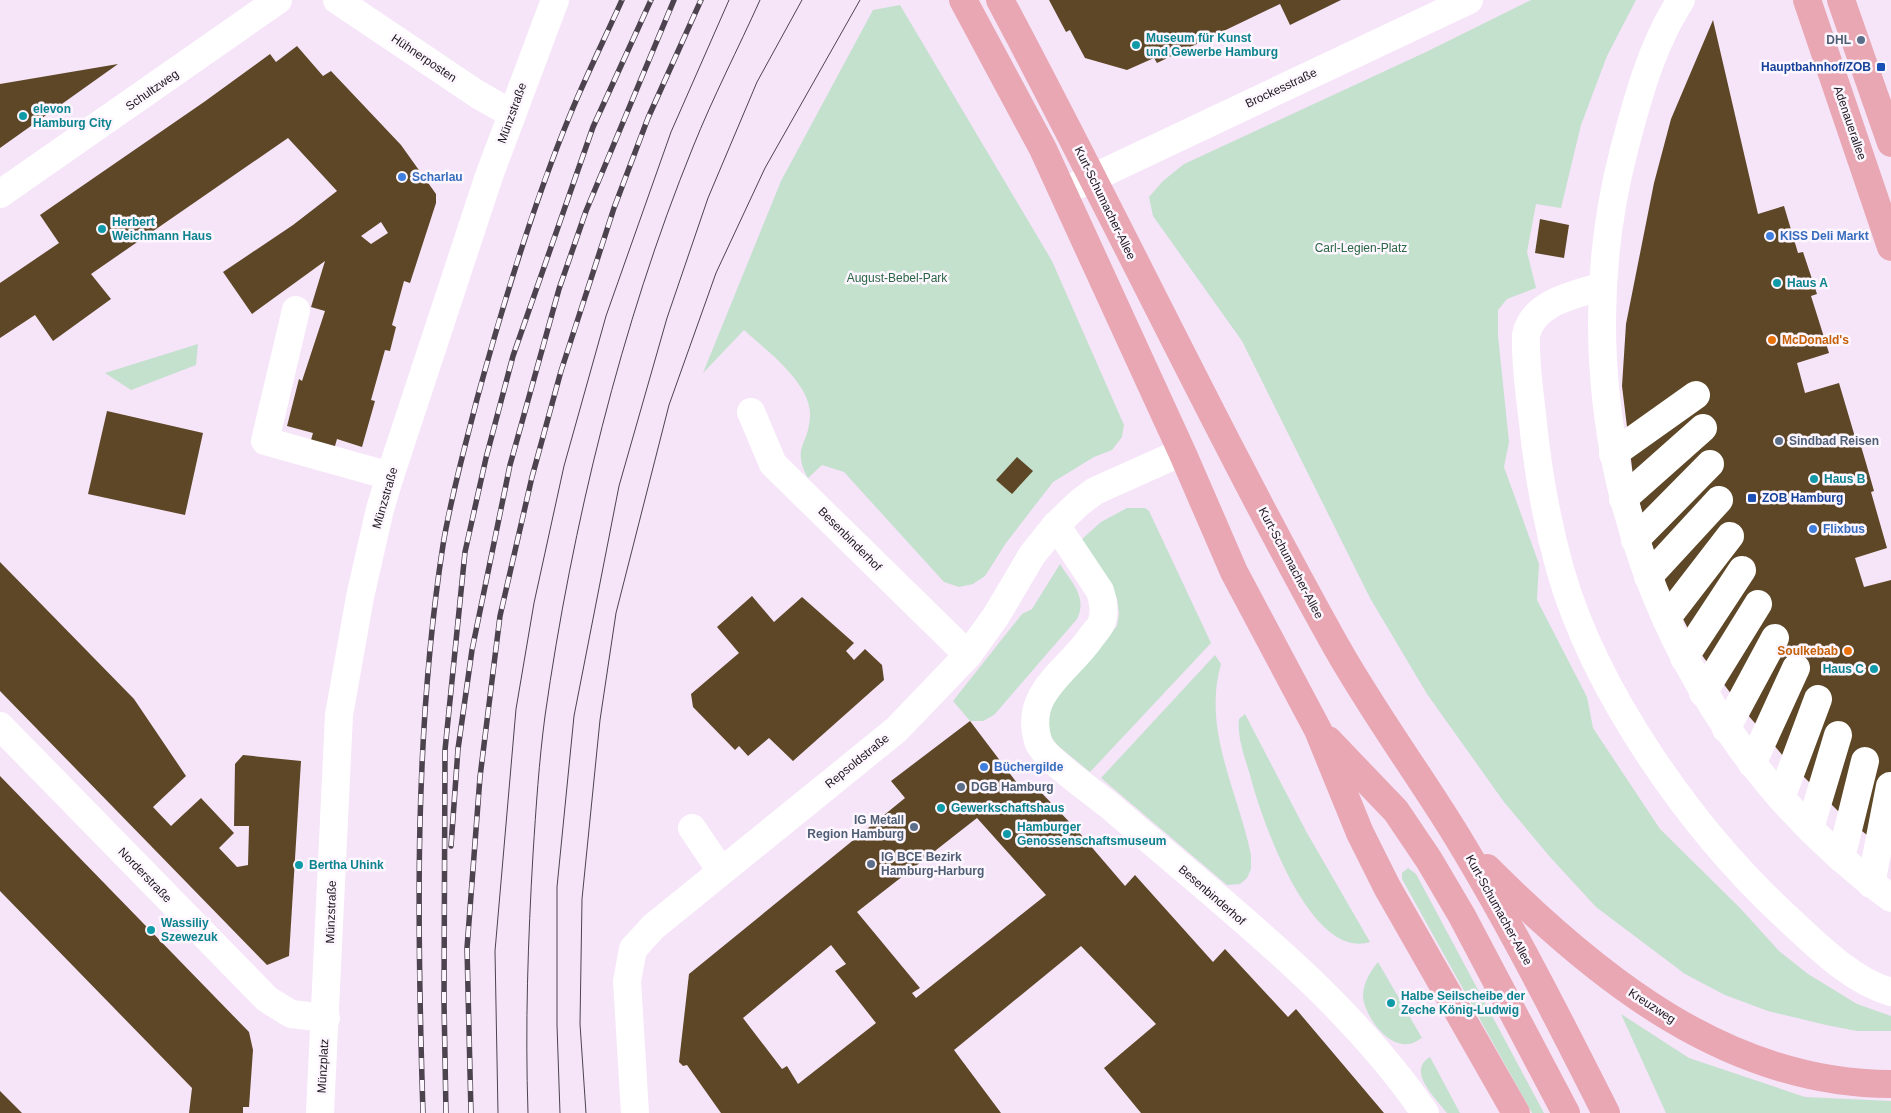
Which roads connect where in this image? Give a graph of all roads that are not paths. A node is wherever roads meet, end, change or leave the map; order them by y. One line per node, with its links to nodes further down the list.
1 (278, 0): 14 (street, Schultzweg)
2 (554, 0): 10 (street, Münzstraße)
3 (963, 0): 13 (main road)
4 (1000, 0): 12 (main road, Kurt-Schumacher-Allee)
5 (1469, 0): 12 (street, Brockesstraße)
6 (1681, 0): 16 (street)
7 (1807, 0): 15 (main road, Adenauerallee)
8 (1841, 0): 11 (main road)
9 (354, 4): 10 (street, Hühnerposten)
10 (512, 114): 24 (street, Münzstraße)
11 (1891, 143)
12 (1093, 177): 13 (street, Brockesstraße); 50 (main road, Kurt-Schumacher-Allee)
13 (1063, 192): 21 (main road)
14 (0, 194)
15 (1891, 247)
16 (1603, 286): 22 (street); 54 (street)
17 (296, 310): 24 (street)
18 (1696, 395): 22 (street)
19 (751, 412): 35 (street, Besenbinderhof)
20 (1703, 428): 25 (street)
21 (1182, 452): 27 (street, Repsoldstraße); 42 (main road)
22 (1613, 454): 25 (street)
23 (1710, 464): 29 (street)
24 (390, 476): 55 (street, Münzstraße)
25 (1623, 499): 29 (street)
26 (1719, 500): 31 (street)
27 (1056, 525): 35 (street, Repsoldstraße); 59 (street, Besenbinderhof)
28 (1730, 536): 33 (street)
29 (1635, 540): 31 (street)
30 (1742, 570): 36 (street)
31 (1648, 577): 33 (street)
32 (1758, 604): 38 (street)
33 (1666, 619): 36 (street)
34 (1776, 638): 41 (street)
35 (968, 655): 52 (street, Repsoldstraße)
36 (1684, 658): 38 (street)
37 (1796, 668): 45 (street)
38 (1703, 693): 41 (street)
39 (1818, 699): 47 (street)
40 (0, 726): 55 (street, Norderstraße)
41 (1726, 729): 45 (street)
42 (1318, 730): 60 (main road); 61 (main road)
43 (1838, 735): 49 (street)
44 (1864, 761): 51 (street)
45 (1752, 764): 47 (street)
46 (1890, 786): 53 (street)
47 (1781, 798): 49 (street)
48 (692, 828): 52 (street)
49 (1810, 828): 51 (street)
50 (1460, 840): 56 (main road, Kreuzweg); 62 (main road, Kurt-Schumacher-Allee)
51 (1841, 858): 53 (street)
52 (721, 871): 58 (street, Repsoldstraße)
53 (1881, 891)
54 (1891, 992)
55 (326, 1018): 57 (street, Münzplatz)
56 (1891, 1084)
57 (320, 1113)
58 (635, 1113)
59 (1425, 1113)
60 (1516, 1113)
61 (1566, 1113)
62 (1606, 1113)

